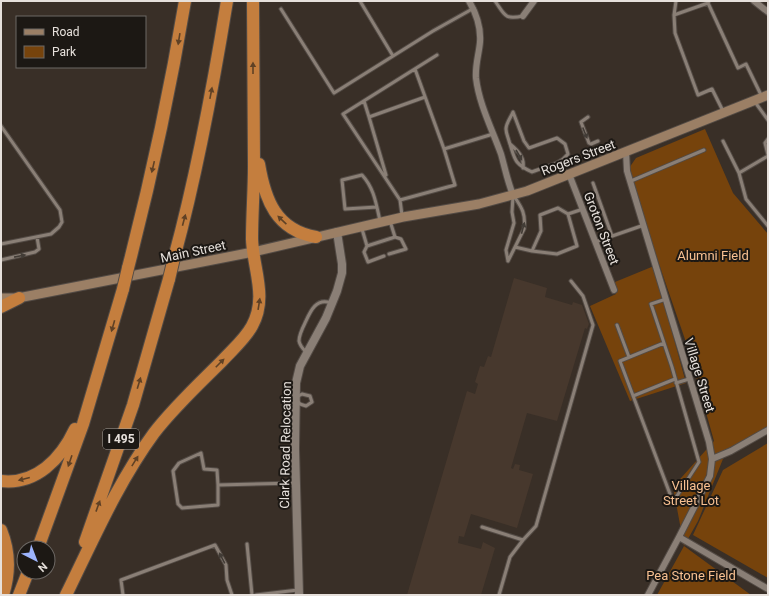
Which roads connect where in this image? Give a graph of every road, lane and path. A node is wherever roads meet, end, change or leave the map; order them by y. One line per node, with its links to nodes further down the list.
1 (185, 1): 81 (highway, one-way to 81, bridge)
2 (227, 1): 100 (highway, I 495, one-way to 2, bridge)
3 (253, 1): 28 (highway, one-way to 3)
4 (360, 1): 17 (lane)
5 (469, 1): 11 (street)
6 (495, 1): 15 (lane)
7 (534, 1): 15 (street)
8 (676, 1): 14 (lane)
9 (754, 1): 13 (street)
10 (708, 2): 14 (lane); 20 (lane)
11 (474, 8): 17 (lane); 27 (street)
12 (281, 9): 17 (lane)
13 (768, 12)
14 (674, 15): 22 (lane)
15 (523, 16)
16 (437, 55): 18 (lane)
17 (393, 56)
18 (415, 69): 19 (lane); 21 (lane)
19 (425, 97): 23 (lane); 33 (lane)
20 (761, 97): 22 (main road, Rogers Street); 25 (lane)
21 (364, 101): 23 (lane); 40 (lane)
22 (724, 112): 35 (main road, Rogers Street)
23 (369, 117): 40 (lane)
24 (588, 117): 30 (lane, one-way to 30)
25 (768, 120)
26 (1, 126): 54 (lane)
27 (493, 134): 33 (lane); 43 (street)
28 (254, 135): 55 (highway, one-way to 28); 63 (highway)
29 (768, 139): 36 (lane)
30 (598, 141)
31 (723, 141): 38 (lane)
32 (510, 144): 37 (lane); 37 (lane, one-way to 37); 37 (lane)
33 (444, 149): 44 (lane)
34 (704, 150): 41 (lane)
35 (626, 152): 39 (main road, Rogers Street); 41 (street, Village Street)
36 (768, 156): 38 (lane)
37 (523, 168)
38 (739, 173): 51 (lane)
39 (569, 174): 43 (main road, Rogers Street); 46 (street, Groton Street)
40 (387, 180): 44 (lane)
41 (630, 182): 50 (street, Village Street)
42 (593, 183): 57 (lane)
43 (513, 194): 48 (main road, Rogers Street); 61 (lane, one-way to 43); 61 (lane)
44 (400, 200): 48 (lane)
45 (377, 207): 45 (lane); 49 (lane)
46 (583, 209): 47 (lane); 58 (street, Groton Street)
47 (568, 214): 62 (lane); 62 (lane)
48 (403, 217): 49 (main road, Rogers Street)
49 (385, 221): 52 (main road, Main Street); 56 (lane)
50 (644, 225): 57 (lane); 71 (street, Village Street)
51 (768, 226)
52 (361, 227): 53 (main road, Main Street); 60 (lane)
53 (337, 232): 55 (main road, Main Street); 73 (street, Clark Road Relocation)
54 (37, 236): 59 (lane); 66 (lane, one-way to 54)
55 (316, 236): 63 (main road, Main Street)
56 (395, 236): 60 (lane); 64 (lane)
57 (612, 236): 58 (lane)
58 (595, 242): 68 (street, Groton Street)
59 (1, 244)
60 (367, 246): 65 (lane)
61 (515, 247): 62 (lane)
62 (532, 251)
63 (253, 252): 70 (main road, Main Street); 100 (highway, one-way to 63)
64 (389, 254)
65 (384, 256)
66 (1, 260)
67 (572, 281): 93 (lane)
68 (614, 290)
69 (1, 298): 70 (main road)
70 (19, 298): 72 (main road, Main Street); 74 (highway)
71 (666, 299): 76 (lane); 79 (street, Village Street)
72 (1, 302)
73 (332, 303): 77 (street, Clark Road Relocation); 77 (lane)
74 (1, 307)
75 (617, 325): 78 (lane)
76 (664, 343): 78 (lane); 80 (lane)
77 (307, 353): 83 (street, Clark Road Relocation)
78 (630, 357): 82 (lane)
79 (689, 379): 80 (lane); 85 (street, Village Street)
80 (676, 381): 82 (lane); 82 (lane)
81 (95, 385): 86 (highway, one-way to 86); 92 (highway, one-way to 92)
82 (633, 396)
83 (295, 398): 83 (lane); 87 (street, Clark Road Relocation)
84 (768, 430): 85 (street)
85 (712, 459): 91 (street, Village Street)
86 (1, 481)
87 (296, 483): 88 (lane); 97 (street, Clark Road Relocation)
88 (218, 485): 88 (lane)
89 (482, 527): 93 (lane)
90 (1, 530): 98 (highway)
91 (679, 537): 96 (street); 106 (street, Village Street)
92 (41, 540)
93 (523, 540): 105 (lane)
94 (247, 544): 103 (lane)
95 (25, 580): 99 (highway)
96 (768, 589)
97 (298, 593): 104 (lane)
98 (3, 595)
99 (18, 595)
100 (65, 595)
101 (123, 595): 102 (lane, one-way to 101)
102 (232, 595)
103 (252, 595)
104 (256, 595)
105 (499, 595)
106 (648, 595)

